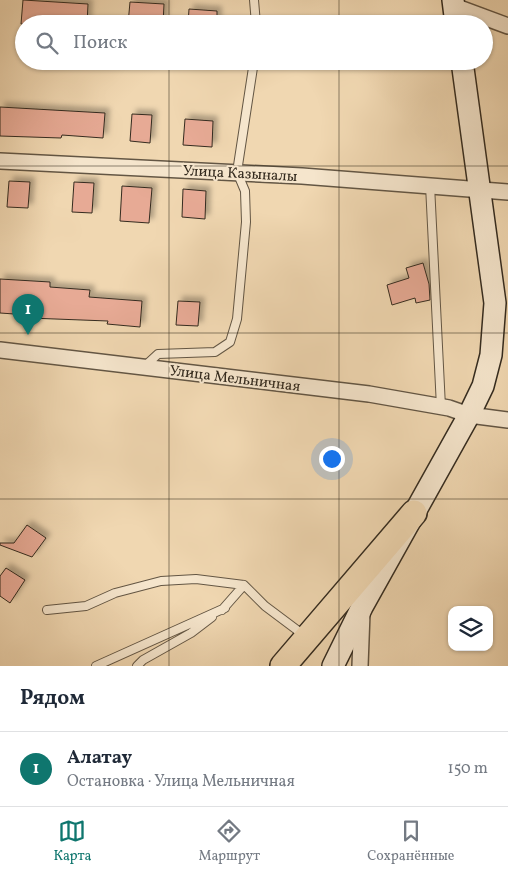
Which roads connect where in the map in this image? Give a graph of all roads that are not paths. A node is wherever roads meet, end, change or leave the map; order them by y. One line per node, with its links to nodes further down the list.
1 (254, 0): 3 (lane)
2 (454, 10): 4 (street)
3 (255, 15)
4 (471, 15)
5 (493, 22): 6 (street)
6 (508, 26)
7 (253, 70): 10 (lane)
8 (463, 70): 12 (main road)
9 (0, 160): 10 (street, Улица Казыналы)
10 (237, 172): 11 (street, Улица Казыналы); 15 (lane)
11 (430, 185): 12 (street, Улица Казыналы); 16 (lane)
12 (481, 189): 13 (street, Улица Казыналы); 17 (main road)
13 (508, 192)
14 (0, 350): 15 (street, Улица Мельничная)
15 (143, 368): 16 (street, Улица Мельничная)
16 (441, 406): 17 (street, Улица Мельничная)
17 (469, 415): 18 (street, Улица Мельничная); 19 (main road)
18 (508, 420)
19 (414, 513): 22 (main road); 24 (highway)
20 (244, 585): 21 (lane); 23 (lane); 24 (lane)
21 (225, 608): 25 (lane); 26 (lane)
22 (362, 608): 28 (main road); 29 (street)
23 (46, 610)
24 (307, 637): 27 (highway)
25 (96, 666)
26 (137, 666)
27 (283, 666)
28 (333, 666)
29 (360, 666)

